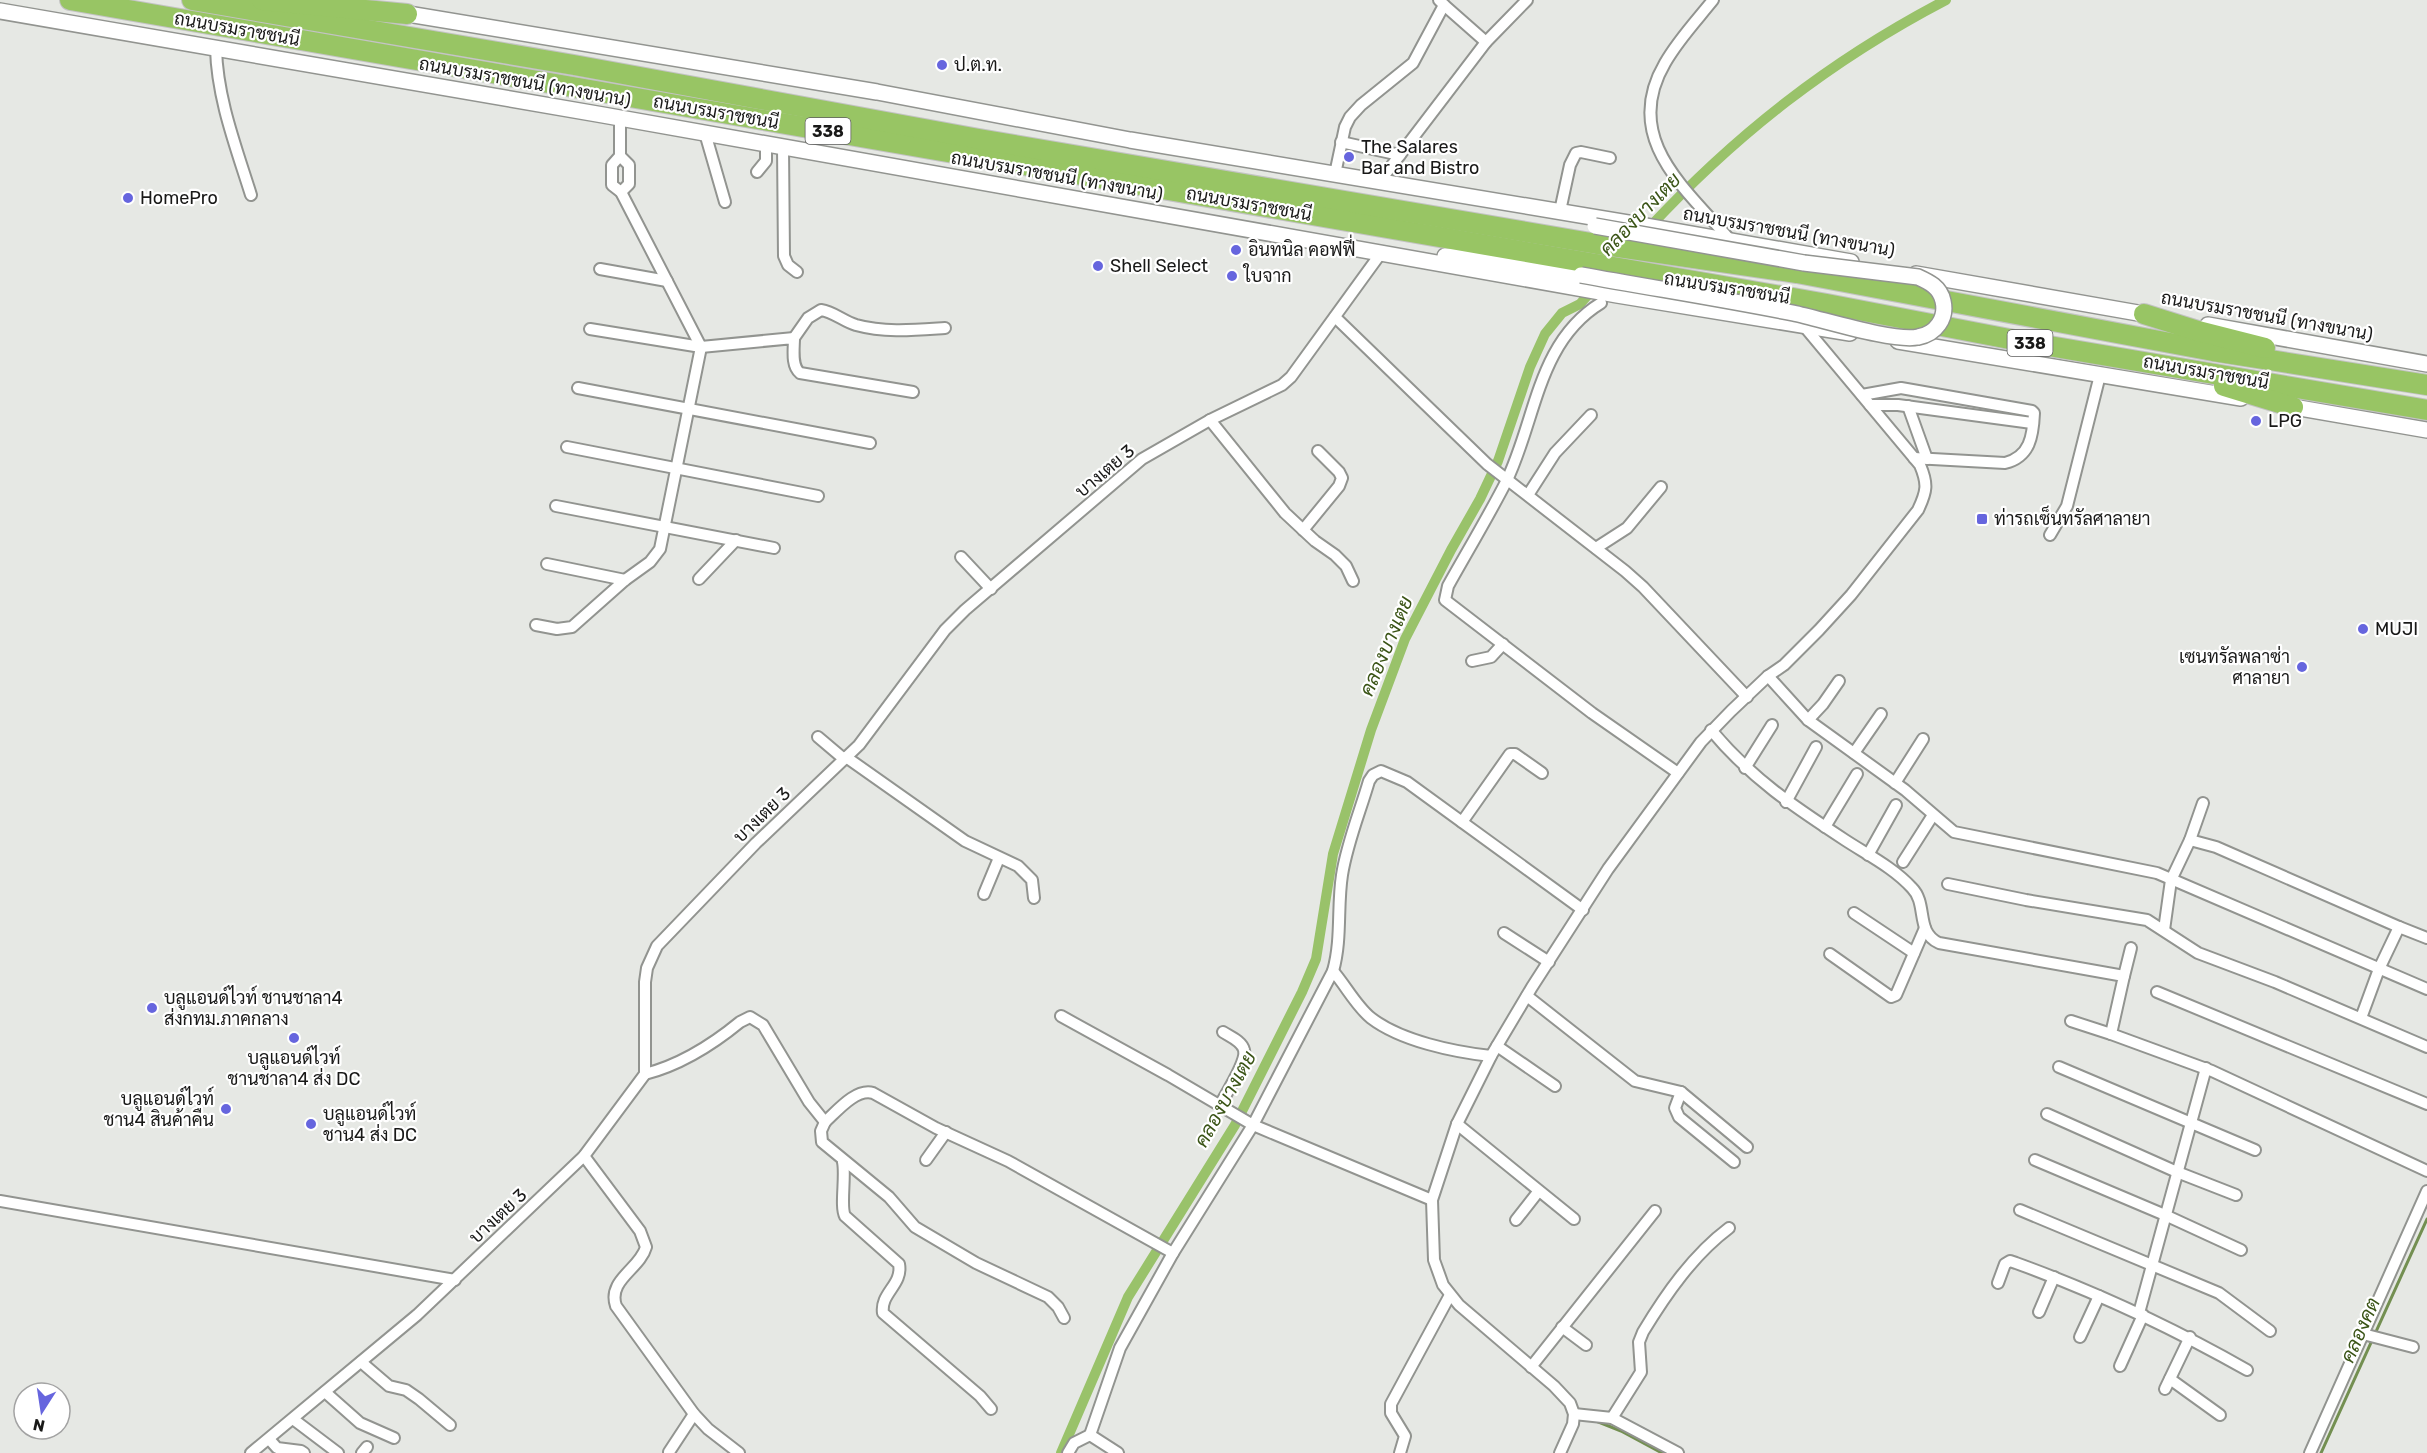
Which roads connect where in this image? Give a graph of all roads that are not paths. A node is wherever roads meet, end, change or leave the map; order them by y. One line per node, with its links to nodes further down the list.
1 (70, 0): 32 (highway, ถนนบรมราชชนนี / 338)
2 (192, 0): 27 (highway, ถนนบรมราชชนนี / 338)
3 (256, 0): 9 (highway)
4 (327, 0): 9 (main road, ถนนบรมราชชนนี (ทางขนาน))
5 (1527, 0): 10 (street)
6 (1713, 0): 28 (street)
7 (1442, 2): 10 (street); 14 (street)
8 (0, 11): 11 (main road, ถนนบรมราชชนนี (ทางขนาน) / 338)
9 (407, 14): 21 (main road, ถนนบรมราชชนนี (ทางขนาน))
10 (1486, 42): 17 (street)
11 (216, 48): 12 (main road, ถนนบรมราชชนนี (ทางขนาน) / 338); 24 (street)
12 (620, 118): 13 (main road, ถนนบรมราชชนนี (ทางขนาน) / 338); 18 (street)
13 (705, 133): 15 (main road, ถนนบรมราชชนนี (ทางขนาน) / 338); 25 (street)
14 (1341, 142): 17 (street); 21 (street)
15 (765, 144): 16 (main road, ถนนบรมราชชนนี (ทางขนาน) / 338); 20 (street)
16 (783, 147): 29 (main road, ถนนบรมราชชนนี (ทางขนาน) / 338); 31 (street)
17 (1400, 155): 22 (street)
18 (620, 156): 23 (street); 23 (street)
19 (1610, 158): 26 (street)
20 (758, 172)
21 (1335, 174): 22 (main road, ถนนบรมราชชนนี (ทางขนาน))
22 (1375, 181): 26 (main road, ถนนบรมราชชนนี (ทางขนาน)); 27 (main road)
23 (621, 192): 33 (street)
24 (250, 195)
25 (725, 202)
26 (1560, 211): 28 (main road, ถนนบรมราชชนนี (ทางขนาน))
27 (1596, 235): 32 (main road, bridge); 44 (highway, ถนนบรมราชชนนี / 338)
28 (1731, 241): 35 (main road, ถนนบรมราชชนนี (ทางขนาน))
29 (1387, 254): 32 (main road, ถนนบรมราชชนนี (ทางขนาน)); 36 (street, บางเตย 3)
30 (600, 269): 33 (street)
31 (797, 272)
32 (1581, 275): 37 (main road, 338); 42 (highway, ถนนบรมราชชนนี / 338)
33 (667, 281): 41 (street)
34 (1601, 303): 67 (street)
35 (2144, 314): 43 (main road, ถนนบรมราชชนนี (ทางขนาน)); 44 (highway)
36 (1335, 317): 58 (street, บางเตย 3); 67 (street)
37 (1804, 326): 45 (main road, 338); 49 (street)
38 (945, 328): 40 (street)
39 (590, 329): 41 (street)
40 (794, 338): 41 (street); 48 (street)
41 (700, 346): 54 (street)
42 (2157, 364): 53 (highway); 55 (highway, ถนนบรมราชชนนี / 338)
43 (2427, 364)
44 (2346, 371): 46 (highway, ถนนบรมราชชนนี / 338)
45 (2100, 375): 53 (main road, 338); 74 (street)
46 (2427, 385)
47 (578, 388): 54 (street)
48 (913, 392)
49 (1862, 395): 50 (street); 51 (street)
50 (1967, 400): 56 (street); 59 (street)
51 (1870, 405): 52 (street); 64 (street)
52 (1908, 406): 56 (street); 65 (street)
53 (2293, 407): 60 (main road, 338)
54 (689, 408): 61 (street); 66 (street)
55 (2427, 410)
56 (1964, 414): 59 (street)
57 (1591, 415): 69 (street)
58 (1210, 420): 73 (street); 83 (street, บางเตย 3)
59 (2032, 423): 65 (street)
60 (2427, 430)
61 (870, 443)
62 (567, 447): 66 (street)
63 (1318, 452): 73 (street)
64 (1914, 458): 65 (street); 87 (street)
65 (1927, 459)
66 (678, 467): 70 (street); 72 (street)
67 (1504, 478): 69 (street); 85 (street)
68 (1661, 487): 77 (street)
69 (1528, 495): 77 (street)
70 (818, 496)
71 (556, 506): 72 (street)
72 (665, 527): 75 (street); 81 (street)
73 (1303, 530): 82 (street)
74 (2050, 535)
75 (736, 540): 76 (street); 80 (street)
76 (774, 548)
77 (1596, 548): 89 (street)
78 (961, 558): 83 (street)
79 (548, 564): 81 (street)
80 (699, 579)
81 (625, 580): 84 (street)
82 (1353, 581)
83 (991, 589): 98 (street, บางเตย 3)
84 (536, 624)
85 (1503, 644): 86 (street); 101 (street)
86 (1472, 661)
87 (1768, 676): 89 (street); 91 (street)
88 (1839, 681): 91 (street)
89 (1747, 697): 93 (street)
90 (1881, 714): 97 (street)
91 (1808, 720): 97 (street)
92 (1772, 726): 99 (street)
93 (1711, 730): 99 (street); 101 (street)
94 (818, 737): 98 (street)
95 (1923, 739): 103 (street)
96 (1816, 747): 104 (street)
97 (1854, 753): 103 (street)
98 (845, 758): 112 (street); 144 (street, บางเตย 3)
99 (1745, 768): 104 (street)
100 (1542, 773): 108 (street)
101 (1678, 773): 118 (street)
102 (1857, 774): 109 (street)
103 (1896, 783): 107 (street)
104 (1786, 802): 109 (street)
105 (2203, 803): 110 (street)
106 (1896, 805): 111 (street)
107 (1933, 815): 113 (street); 114 (street)
108 (1462, 822): 118 (street); 130 (street)
109 (1825, 827): 111 (street)
110 (2190, 840): 114 (street); 120 (street)
111 (1868, 855): 121 (street)
112 (999, 858): 116 (street); 117 (street)
113 (1904, 862)
114 (2171, 880): 122 (street); 129 (street)
115 (1948, 884): 122 (street)
116 (984, 894)
117 (1034, 898)
118 (1583, 909): 128 (street)
119 (1854, 913): 126 (street)
120 (2399, 927): 124 (street); 129 (street)
121 (1925, 928): 126 (street); 131 (street)
122 (2164, 930): 136 (street)
123 (1504, 933): 128 (street)
124 (2427, 938)
125 (2131, 948): 131 (street)
126 (1914, 953): 127 (street)
127 (1830, 954)
128 (1549, 962): 134 (street)
129 (2379, 969): 132 (street); 136 (street)
130 (1333, 971): 141 (street); 152 (street)
131 (2124, 975): 139 (street)
132 (2427, 989)
133 (2157, 992): 147 (street)
134 (1527, 996): 141 (street); 146 (street)
135 (1061, 1016): 148 (street)
136 (2361, 1018): 140 (street)
137 (2071, 1021): 139 (street)
138 (1222, 1032): 148 (street)
139 (2111, 1034): 143 (street)
140 (2427, 1047)
141 (1494, 1051): 145 (street); 153 (street)
142 (2059, 1067): 151 (street)
143 (2206, 1068): 151 (street); 162 (street)
144 (645, 1074): 150 (street); 157 (street, บางเตย 3)
145 (1555, 1086)
146 (1681, 1092): 155 (street); 161 (street)
147 (2427, 1104)
148 (1220, 1106): 152 (street)
149 (2047, 1114): 163 (street)
150 (825, 1122): 154 (street); 160 (street)
151 (2191, 1122): 156 (street); 163 (street)
152 (1250, 1123): 167 (street); 176 (street)
153 (1456, 1124): 165 (street); 167 (street)
154 (946, 1132): 158 (street); 176 (street)
155 (1747, 1147)
156 (2254, 1150)
157 (584, 1156): 179 (street, บางเตย 3); 201 (street)
158 (926, 1160)
159 (2035, 1160): 171 (street)
160 (843, 1162): 185 (street); 200 (street)
161 (1734, 1162)
162 (2427, 1171)
163 (2177, 1172): 166 (street); 171 (street)
164 (2427, 1191): 188 (street)
165 (1538, 1192): 172 (street); 173 (street)
166 (2236, 1195)
167 (1432, 1200): 181 (street)
168 (0, 1201): 179 (street)
169 (2020, 1210): 177 (street)
170 (1655, 1211): 186 (street)
171 (2165, 1215): 175 (street); 177 (street)
172 (1574, 1219)
173 (1516, 1220)
174 (1729, 1228): 204 (street)
175 (2241, 1250)
176 (1170, 1251): 207 (street)
177 (2152, 1264): 184 (street); 187 (street)
178 (2054, 1277): 180 (street); 182 (street); 183 (street)
179 (455, 1280): 193 (street, บางเตย 3)
180 (1998, 1283)
181 (1450, 1295): 195 (street); 217 (street)
182 (2099, 1296): 184 (street); 189 (street)
183 (2039, 1311)
184 (2141, 1314): 190 (street); 194 (street)
185 (1064, 1318)
186 (1562, 1327): 191 (street); 195 (street)
187 (2270, 1331)
188 (2365, 1335): 192 (street); 220 (street)
189 (2080, 1337)
190 (2190, 1337): 196 (street); 197 (street)
191 (1586, 1345)
192 (2413, 1347)
193 (361, 1362): 199 (street, บางเตย 3); 206 (street)
194 (2120, 1366)
195 (1531, 1367): 202 (street)
196 (2247, 1370)
197 (2170, 1379): 198 (street); 203 (street)
198 (2165, 1389)
199 (325, 1392): 205 (street, บางเตย 3); 208 (street)
200 (991, 1409)
201 (694, 1414): 210 (street); 214 (street)
202 (1574, 1414): 204 (street); 218 (street)
203 (2220, 1415)
204 (1612, 1418): 219 (street)
205 (293, 1419): 209 (street, บางเตย 3); 213 (street)
206 (450, 1425)
207 (1089, 1435): 215 (street); 216 (street)
208 (394, 1438)
209 (269, 1439): 211 (street, บางเตย 3); 212 (street)
210 (669, 1452)
211 (251, 1453)
212 (304, 1453)
213 (338, 1453)
214 (739, 1453)
215 (1068, 1453)
216 (1118, 1453)
217 (1400, 1453)
218 (1560, 1453)
219 (1678, 1453)
220 (2310, 1453)

